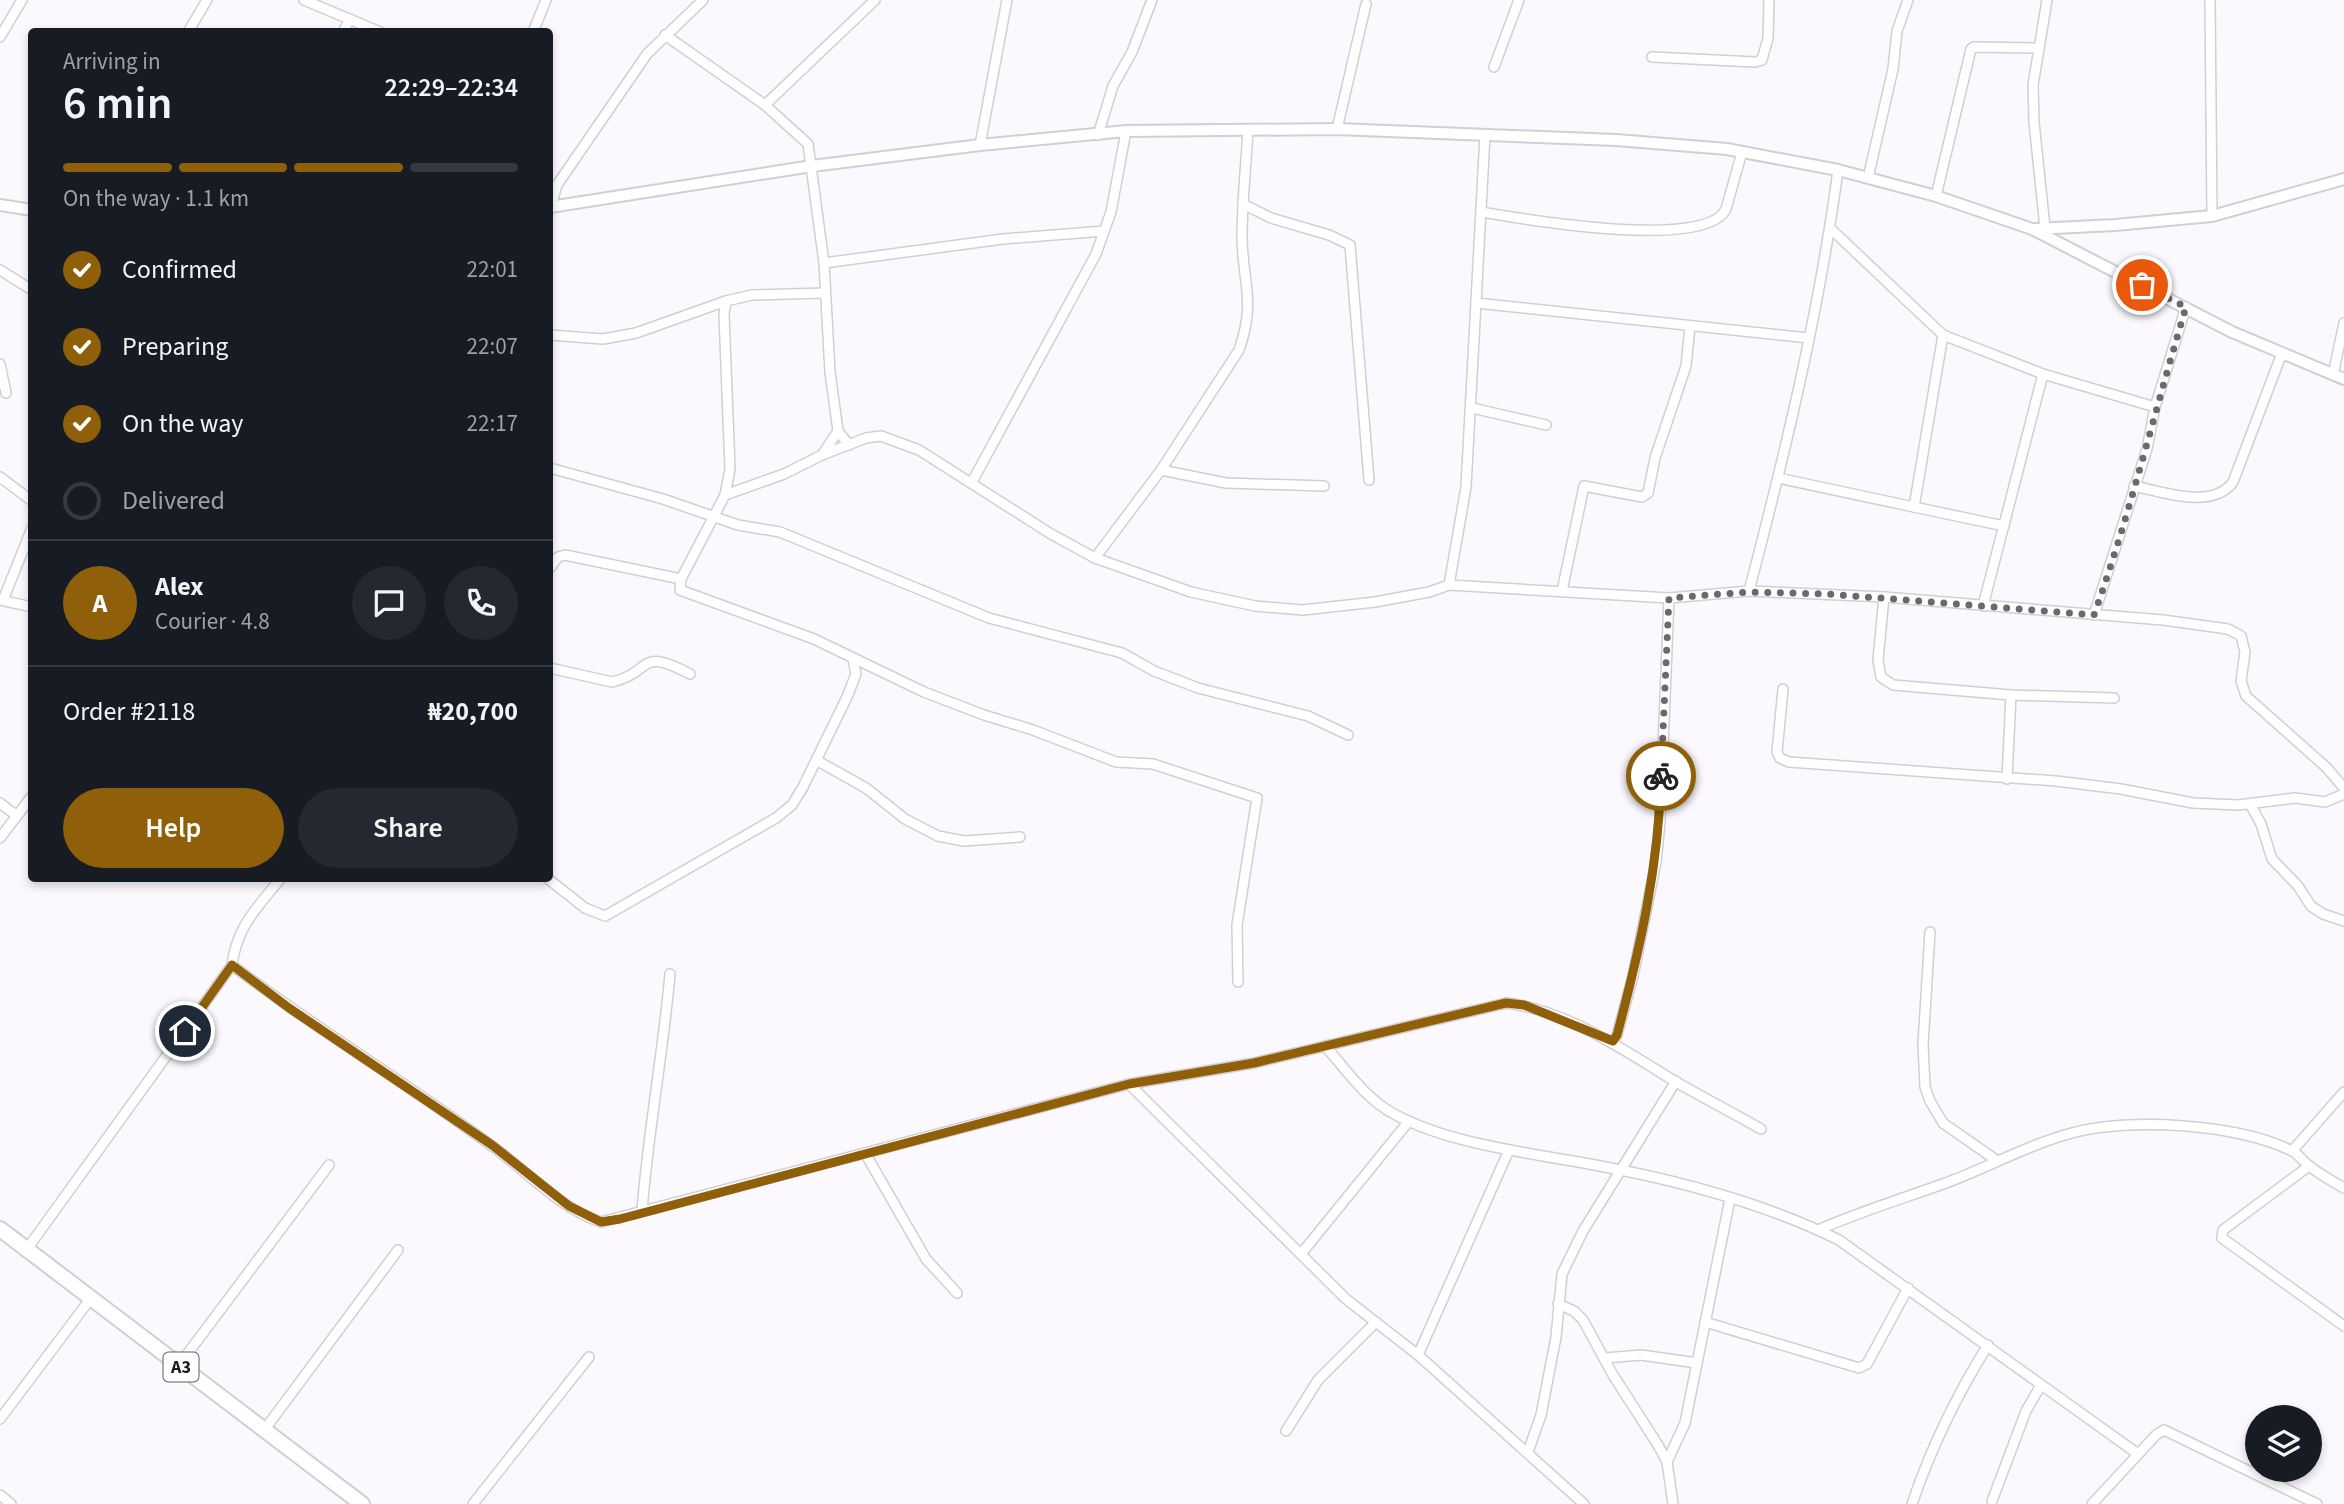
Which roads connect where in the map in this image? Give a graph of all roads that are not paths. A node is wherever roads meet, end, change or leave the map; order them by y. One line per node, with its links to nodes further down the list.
1 (22, 0): 21 (street)
2 (207, 0): 16 (street)
3 (304, 0): 15 (street)
4 (546, 0): 19 (street)
5 (703, 0): 20 (street)
6 (875, 0): 25 (street)
7 (1007, 0): 31 (street)
8 (1152, 0): 29 (street)
9 (1519, 0): 24 (street)
10 (1769, 0): 23 (street)
11 (1908, 0): 35 (street)
12 (2047, 0): 22 (street)
13 (2210, 0): 44 (street)
14 (1366, 4): 26 (street)
15 (350, 19): 17 (street); 18 (street)
16 (190, 28)
17 (344, 28)
18 (371, 28)
19 (535, 28)
20 (665, 35): 25 (street); 37 (street)
21 (0, 37)
22 (2037, 48): 38 (street); 45 (street)
23 (1652, 57)
24 (1494, 67)
25 (765, 105): 33 (street)
26 (1338, 129): 27 (street); 30 (street)
27 (1248, 130): 28 (street); 39 (street)
28 (1126, 131): 29 (street); 48 (street)
29 (1098, 135): 31 (street)
30 (1485, 135): 32 (street); 43 (street)
31 (980, 145): 33 (street)
32 (1742, 152): 34 (street); 43 (street)
33 (812, 166): 41 (street); 49 (street)
34 (1839, 170): 35 (street); 46 (street)
35 (1868, 178): 38 (street)
36 (2344, 179): 44 (street)
37 (553, 196)
38 (1936, 197): 47 (street)
39 (1243, 204): 73 (street); 76 (street)
40 (0, 205): 42 (street)
41 (553, 207)
42 (28, 209)
43 (1481, 212): 54 (street)
44 (2212, 216): 45 (street)
45 (2045, 228): 47 (street)
46 (1830, 229): 59 (street); 60 (street)
47 (2032, 229): 55 (street)
48 (1104, 231): 49 (street); 77 (street)
49 (824, 262): 52 (street)
50 (0, 270): 51 (street)
51 (28, 288)
52 (825, 293): 53 (street); 69 (street)
53 (726, 301): 58 (street); 80 (street)
54 (1476, 303): 57 (street); 67 (street)
55 (2186, 307): 61 (street); 66 (street)
56 (2344, 323): 64 (street)
57 (1690, 326): 60 (street); 90 (street)
58 (553, 335)
59 (1943, 335): 63 (street); 82 (street)
60 (1809, 338): 75 (street)
61 (2281, 353): 64 (street); 79 (street)
62 (0, 364): 65 (street)
63 (2043, 374): 66 (street); 84 (street)
64 (2339, 377)
65 (6, 393)
66 (2155, 407): 79 (street)
67 (1472, 408): 68 (street); 89 (street)
68 (1546, 425)
69 (838, 431): 70 (street); 71 (street)
70 (849, 445): 71 (street); 77 (street)
71 (822, 454): 80 (street)
72 (553, 469): 83 (street)
73 (1161, 470): 78 (street); 86 (street)
74 (0, 477): 81 (street)
75 (1778, 478): 82 (street); 91 (street)
76 (1369, 480)
77 (972, 482): 86 (street)
78 (1324, 486)
79 (2134, 486): 97 (street)
80 (726, 495): 83 (street)
81 (28, 498)
82 (1914, 507): 84 (street)
83 (716, 516): 88 (street); 104 (street)
84 (2004, 526): 96 (street)
85 (28, 538): 94 (street)
86 (1095, 558): 89 (street)
87 (553, 564): 88 (street)
88 (681, 579): 98 (street)
89 (1449, 585): 90 (street)
90 (1562, 591): 93 (street)
91 (1749, 592): 92 (street); 93 (street)
92 (1884, 597): 96 (street); 102 (street)
93 (1669, 598): 122 (street)
94 (2, 600): 95 (street)
95 (28, 606)
96 (1983, 606): 97 (street)
97 (2094, 615): 107 (street)
98 (853, 659): 105 (street); 121 (street)
99 (553, 669): 100 (street)
100 (690, 674)
101 (1783, 689): 106 (street)
102 (2011, 695): 103 (street); 106 (street)
103 (2114, 698)
104 (1348, 735)
105 (816, 760): 113 (street); 116 (street)
106 (2007, 779): 111 (street)
107 (2344, 788)
108 (2344, 794): 111 (street)
109 (28, 801): 112 (street)
110 (0, 803): 112 (street)
111 (2255, 804): 117 (street)
112 (17, 816): 114 (street)
113 (1020, 837)
114 (0, 838)
115 (278, 882): 119 (street)
116 (552, 882)
117 (2344, 921)
118 (1930, 932): 132 (street)
119 (232, 965): 138 (street); 141 (street)
120 (670, 974): 138 (street)
121 (1238, 982)
122 (1613, 1041): 123 (street); 124 (street)
123 (1326, 1047): 125 (street); 127 (street)
124 (1675, 1081): 128 (street); 135 (street)
125 (1129, 1084): 131 (street); 143 (street)
126 (2344, 1092): 130 (street)
127 (1409, 1121): 129 (street); 143 (street)
128 (1761, 1129)
129 (1509, 1150): 135 (street); 152 (street)
130 (2292, 1151): 132 (street); 134 (street)
131 (865, 1153): 138 (street); 145 (street)
132 (1996, 1160): 140 (street)
133 (329, 1164): 156 (street)
134 (2309, 1166): 136 (street); 150 (street)
135 (1620, 1170): 137 (street); 147 (street)
136 (2344, 1188)
137 (1730, 1199): 140 (street); 148 (street)
138 (642, 1212)
139 (0, 1228): 141 (highway, A3)
140 (1818, 1230): 144 (street)
141 (27, 1249): 146 (highway, A3)
142 (398, 1250): 159 (street)
143 (1301, 1254): 149 (street)
144 (1908, 1288): 148 (street); 151 (street)
145 (957, 1293)
146 (91, 1298): 156 (highway, A3); 158 (street)
147 (1558, 1304): 154 (street); 161 (street)
148 (1705, 1321): 155 (street)
149 (1376, 1322): 152 (street); 160 (street)
150 (2344, 1326)
151 (1987, 1345): 157 (street); 171 (street)
152 (1418, 1354): 161 (street)
153 (589, 1357): 168 (street)
154 (1605, 1358): 155 (street); 163 (street)
155 (1697, 1363): 163 (street)
156 (179, 1365): 159 (highway, A3)
157 (2041, 1385): 162 (street); 165 (street)
158 (0, 1419)
159 (265, 1430): 167 (highway, A3)
160 (1286, 1431)
161 (1528, 1452): 169 (street)
162 (2138, 1454): 172 (street); 173 (street)
163 (1667, 1462): 170 (street)
164 (0, 1495): 166 (street)
165 (1992, 1501)
166 (11, 1504)
167 (362, 1504)
168 (473, 1504)
169 (1584, 1504)
170 (1673, 1504)
171 (1912, 1504)
172 (2092, 1504)
173 (2317, 1504)

